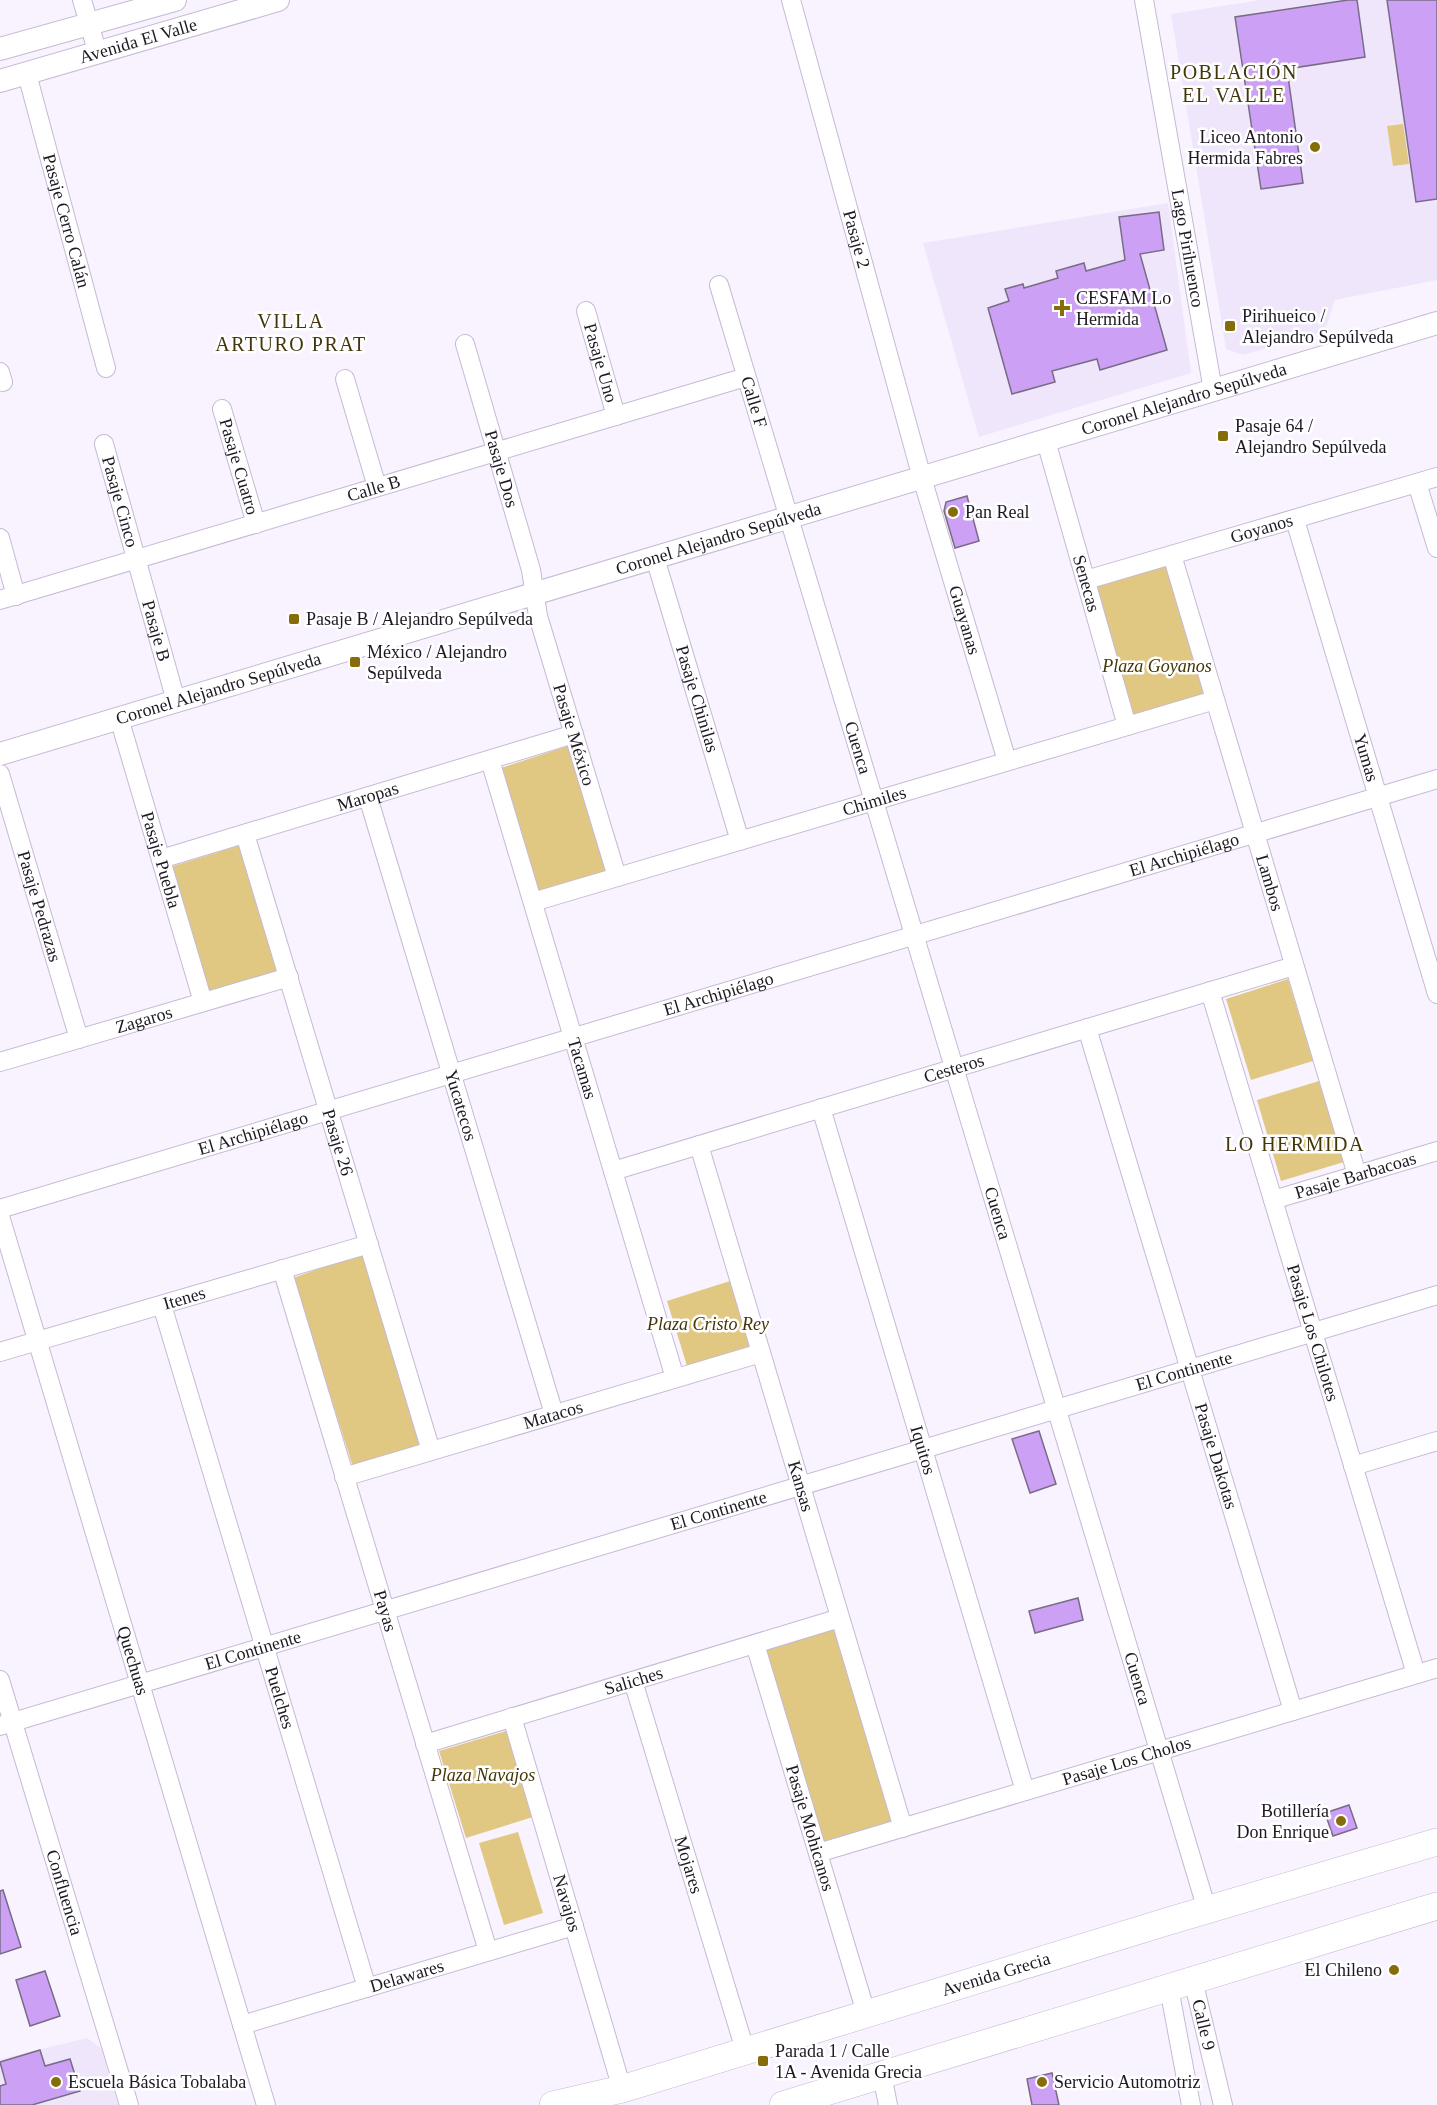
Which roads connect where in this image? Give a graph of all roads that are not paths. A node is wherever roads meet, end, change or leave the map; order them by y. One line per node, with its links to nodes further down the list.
1 (82, 0): 6 (street)
2 (175, 0): 6 (street, Avenida El Valle)
3 (278, 0): 8 (street, Avenida El Valle)
4 (790, 0): 25 (street, Pasaje 2)
5 (1144, 0): 18 (street, Lago Pirihuenco)
6 (89, 24): 7 (street, Avenida El Valle); 8 (street)
7 (0, 49)
8 (98, 54): 9 (street, Avenida El Valle)
9 (27, 74): 10 (street, Avenida El Valle); 15 (street, Pasaje Cerro Calán)
10 (0, 81)
11 (719, 285): 16 (street, Calle F)
12 (586, 311): 20 (street, Pasaje Uno)
13 (1437, 323): 18 (street, Coronel Alejandro Sepúlveda)
14 (465, 344): 23 (street, Pasaje Dos)
15 (106, 368)
16 (747, 377): 20 (street, Calle B); 28 (street, Calle F)
17 (345, 379): 27 (street)
18 (1213, 390): 21 (street, Coronel Alejandro Sepúlveda)
19 (222, 409): 30 (street, Pasaje Cuatro)
20 (616, 416): 23 (street, Calle B)
21 (1046, 441): 25 (street, Coronel Alejandro Sepúlveda); 36 (street, Senecas)
22 (104, 444): 35 (street, Pasaje Cinco)
23 (496, 452): 27 (street, Calle B); 37 (street, Pasaje Dos)
24 (1437, 477): 26 (street, Goyanos)
25 (922, 478): 28 (street, Coronel Alejandro Sepúlveda); 46 (street, Guayanas)
26 (1417, 483): 29 (street, Goyanos); 32 (street)
27 (377, 487): 30 (street, Calle B)
28 (789, 518): 34 (street, Coronel Alejandro Sepúlveda); 51 (street, Cuenca)
29 (1295, 520): 33 (street, Goyanos); 50 (street, Yumas)
30 (256, 524): 35 (street, Calle B)
31 (0, 538): 38 (street)
32 (1437, 548)
33 (1172, 555): 36 (street, Goyanos); 39 (street, Lambos)
34 (655, 558): 37 (street, Coronel Alejandro Sepúlveda); 54 (street, Pasaje Chinilas)
35 (136, 560): 38 (street, Calle B); 40 (street, Pasaje B)
36 (1086, 580): 42 (street, Senecas)
37 (535, 594): 40 (street, Coronel Alejandro Sepúlveda); 43 (street, Pasaje México)
38 (8, 598)
39 (1215, 700): 42 (street, Chimiles); 52 (street, Lambos)
40 (176, 701): 41 (street, Coronel Alejandro Sepúlveda)
41 (119, 718): 44 (street, Coronel Alejandro Sepúlveda); 55 (street, Pasaje Puebla)
42 (1127, 726): 46 (street, Chimiles)
43 (574, 735): 45 (street, Maropas); 56 (street, Pasaje México)
44 (0, 754)
45 (490, 760): 49 (street, Maropas); 57 (street, Tacamas)
46 (1007, 761): 51 (street, Chimiles)
47 (0, 774): 66 (street, Pasaje Pedrazas)
48 (1437, 779): 50 (street, El Archipiélago)
49 (368, 797): 53 (street, Maropas); 69 (street, Yucatecos)
50 (1378, 797): 52 (street, El Archipiélago); 62 (street, Yumas)
51 (873, 800): 54 (street, Chimiles); 58 (street, Cuenca)
52 (1255, 833): 58 (street, El Archipiélago); 59 (street, Lambos)
53 (246, 834): 55 (street, Maropas); 60 (street, Pasaje 26)
54 (740, 841): 56 (street, Chimiles)
55 (161, 859): 63 (street, Pasaje Puebla)
56 (616, 877): 57 (street, Chimiles)
57 (532, 902): 65 (street, Tacamas)
58 (914, 935): 65 (street, El Archipiélago); 68 (street, Cuenca)
59 (1294, 966): 61 (street, Cesteros); 75 (street, Lambos)
60 (289, 977): 63 (street, Zagaros); 71 (street, Pasaje 26)
61 (1210, 992): 64 (street, Cesteros); 76 (street, Pasaje Los Chilotes)
62 (1437, 994)
63 (203, 1002): 66 (street, Zagaros)
64 (1088, 1028): 68 (street, Cesteros); 87 (street, Pasaje Dakotas)
65 (573, 1037): 69 (street, El Archipiélago); 74 (street, Tacamas)
66 (79, 1039): 67 (street, Zagaros)
67 (0, 1062)
68 (954, 1068): 70 (street, Cesteros); 89 (street, Cuenca)
69 (452, 1074): 71 (street, El Archipiélago); 90 (street, Yucatecos)
70 (821, 1108): 72 (street, Cesteros); 92 (street, Iquitos)
71 (329, 1111): 77 (street, El Archipiélago); 79 (street, Pasaje 26)
72 (699, 1145): 74 (street, Cesteros); 86 (street, Kansas)
73 (1437, 1151): 75 (street, Pasaje Barbacoas)
74 (613, 1171): 88 (street, Tacamas)
75 (1357, 1175): 76 (street, Pasaje Barbacoas)
76 (1273, 1200): 83 (street, Pasaje Los Chilotes)
77 (0, 1209)
78 (0, 1216): 84 (street, Quechuas)
79 (369, 1244): 80 (street, Itenes); 93 (street, Pasaje 26)
80 (282, 1269): 82 (street, Itenes); 95 (street, Payas)
81 (1437, 1295): 83 (street, El Continente)
82 (162, 1305): 84 (street, Itenes); 100 (street, Puelches)
83 (1313, 1332): 87 (street, El Continente); 94 (street, Pasaje Los Chilotes)
84 (37, 1341): 85 (street, Itenes); 105 (street, Quechuas)
85 (0, 1352)
86 (761, 1353): 88 (street, Matacos); 96 (street, Kansas)
87 (1190, 1369): 89 (street, El Continente); 106 (street, Pasaje Dakotas)
88 (675, 1378): 90 (street, Matacos)
89 (1056, 1409): 92 (street, El Continente); 110 (street, Cuenca)
90 (554, 1414): 93 (street, Matacos)
91 (1437, 1441): 94 (street)
92 (923, 1449): 96 (street, El Continente); 111 (street, Iquitos)
93 (431, 1451): 95 (street, Matacos)
94 (1353, 1466): 102 (street, Pasaje Los Chilotes)
95 (344, 1477): 97 (street, Payas)
96 (801, 1486): 97 (street, El Continente); 98 (street, Kansas)
97 (385, 1610): 100 (street, El Continente); 109 (street, Payas)
98 (840, 1618): 99 (street, Saliches); 112 (street, Kansas)
99 (755, 1644): 104 (street, Saliches); 114 (street, Pasaje Mohicanos)
100 (264, 1646): 105 (street, El Continente); 120 (street, Puelches)
101 (1437, 1668): 102 (street, Pasaje Los Cholos)
102 (1416, 1674): 106 (street, Pasaje Los Cholos)
103 (0, 1680): 108 (street, Confluencia)
104 (633, 1681): 107 (street, Saliches); 123 (street, Mojares)
105 (140, 1684): 108 (street, El Continente); 122 (street, Quechuas)
106 (1293, 1711): 110 (street, Pasaje Los Cholos)
107 (512, 1717): 109 (street, Saliches); 117 (street, Navajos)
108 (6, 1724): 126 (street, Confluencia)
109 (425, 1744): 118 (street, Payas)
110 (1159, 1751): 111 (street, Pasaje Los Cholos); 116 (street, Cuenca)
111 (1025, 1791): 112 (street, Pasaje Los Cholos)
112 (903, 1828): 114 (street, Pasaje Los Cholos)
113 (1437, 1842): 116 (main road, Avenida Grecia)
114 (818, 1853): 121 (street, Pasaje Mohicanos)
115 (1437, 1906): 119 (main road)
116 (1207, 1910): 121 (main road, Avenida Grecia)
117 (574, 1926): 118 (street, Delawares); 125 (street, Navajos)
118 (488, 1952): 120 (street, Delawares)
119 (1181, 1984): 124 (main road); 131 (street, Calle 9); 132 (street, Calle 9)
120 (367, 1988): 122 (street, Delawares)
121 (866, 2013): 123 (main road, Avenida Grecia)
122 (242, 2025): 127 (street, Quechuas)
123 (745, 2050): 125 (main road, Avenida Grecia)
124 (882, 2075): 129 (main road); 130 (street)
125 (622, 2089): 128 (main road, Avenida Grecia)
126 (129, 2105)
127 (266, 2105)
128 (553, 2105)
129 (783, 2105)
130 (888, 2105)
131 (1191, 2105)
132 (1223, 2105)

